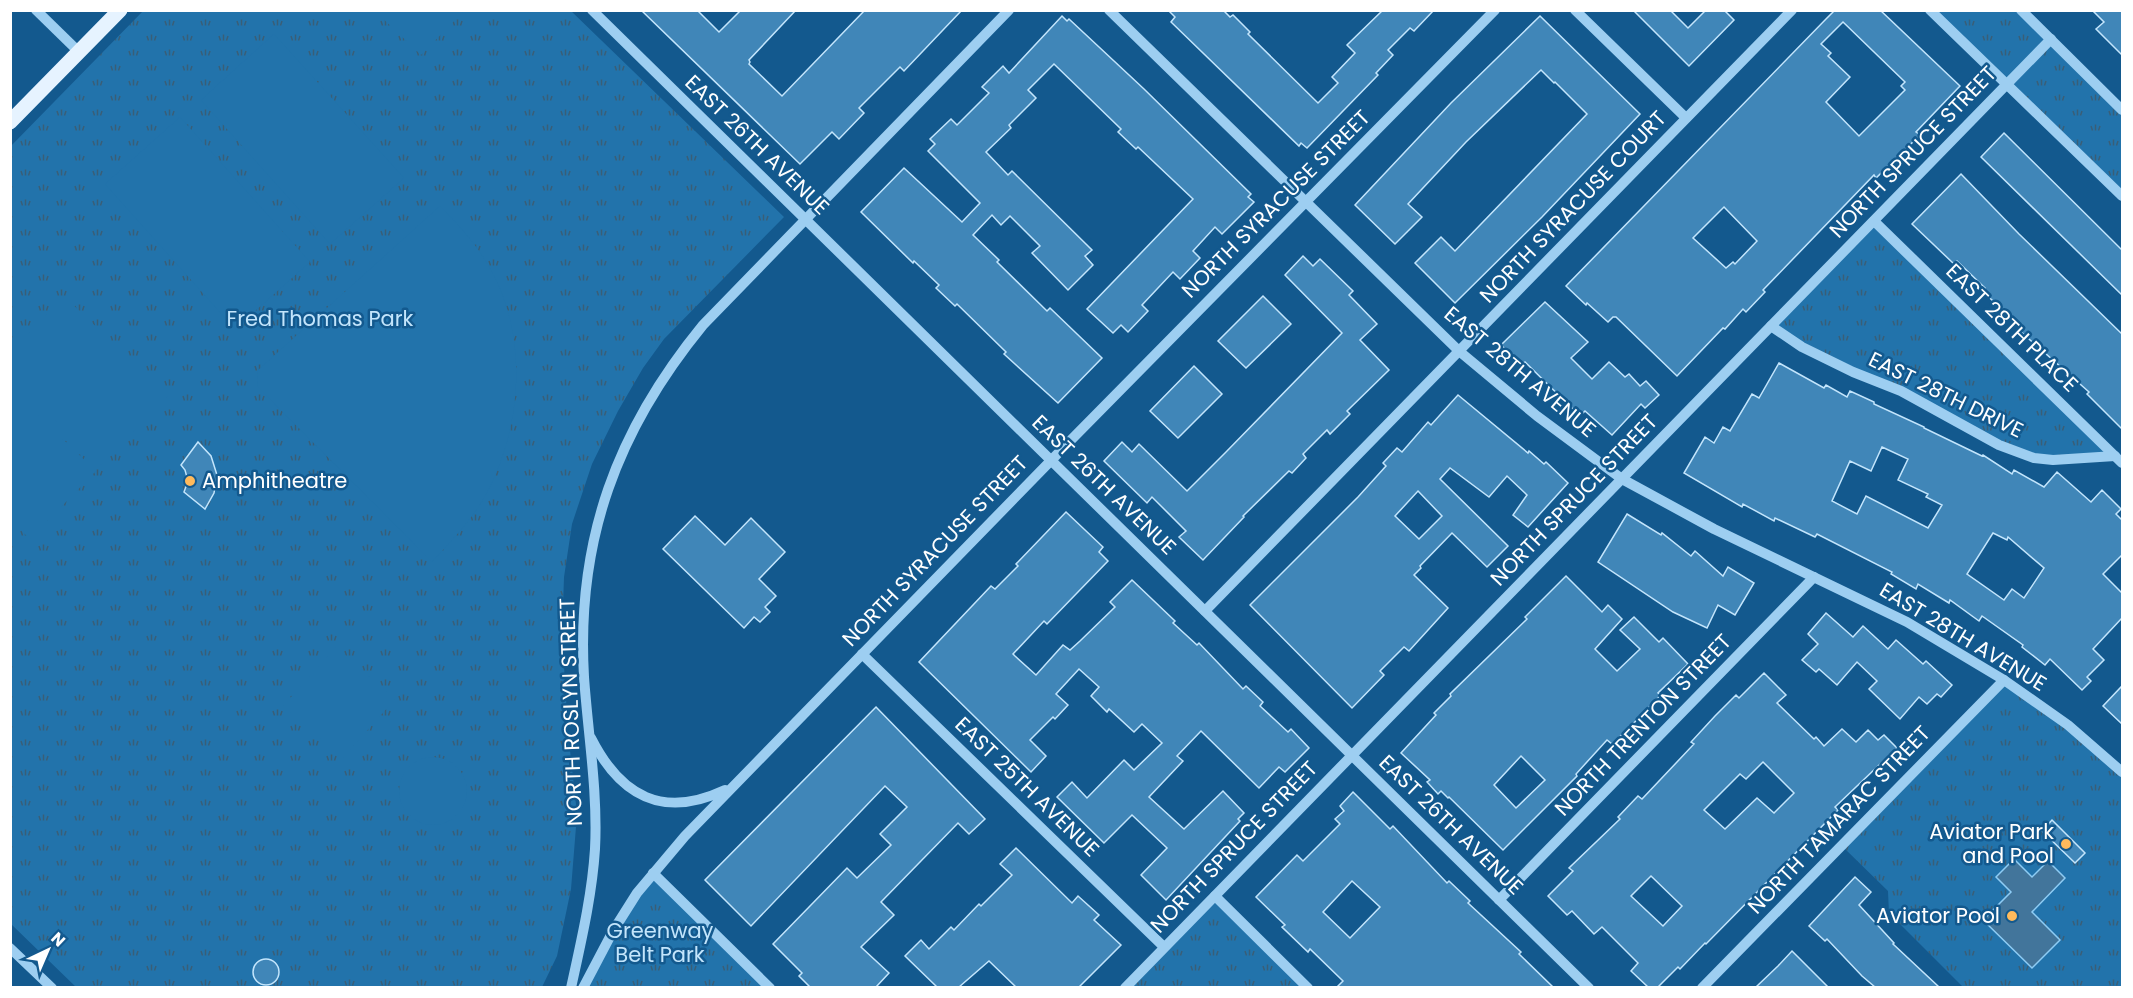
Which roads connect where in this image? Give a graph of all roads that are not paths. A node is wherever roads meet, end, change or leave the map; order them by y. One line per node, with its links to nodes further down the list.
1 (36, 10): 12 (street)
2 (120, 10): 12 (main road)
3 (592, 10): 19 (street, EAST 26TH AVENUE)
4 (1009, 10): 19 (street, NORTH ROSLYN STREET)
5 (1109, 10): 18 (street, EAST 28TH AVENUE)
6 (1495, 10): 18 (street, NORTH SYRACUSE STREET)
7 (1575, 10): 15 (street)
8 (1792, 10): 15 (street, NORTH SYRACUSE COURT)
9 (1930, 10): 13 (street)
10 (2021, 10): 11 (street)
11 (2051, 39): 13 (street, NORTH SPRUCE STREET); 14 (street)
12 (79, 52): 16 (main road)
13 (2007, 84): 17 (street); 20 (street, NORTH SPRUCE STREET)
14 (2122, 110)
15 (1686, 118): 22 (street, NORTH SYRACUSE COURT)
16 (10, 122)
17 (2122, 196)
18 (1305, 202): 22 (street, EAST 28TH AVENUE); 23 (street, NORTH SYRACUSE STREET)
19 (806, 219): 23 (street, EAST 26TH AVENUE); 30 (street, NORTH ROSLYN STREET)
20 (1874, 221): 21 (street, NORTH SPRUCE STREET); 24 (street, EAST 28TH PLACE)
21 (1771, 326): 24 (street, EAST 28TH DRIVE); 25 (street, NORTH SPRUCE STREET)
22 (1459, 351): 25 (street, EAST 28TH AVENUE); 27 (street, NORTH SYRACUSE COURT)
23 (1051, 460): 27 (street, EAST 26TH AVENUE); 28 (street, NORTH SYRACUSE STREET)
24 (2119, 460)
25 (1622, 479): 26 (street, EAST 28TH AVENUE); 31 (street, NORTH SPRUCE STREET)
26 (1814, 577): 29 (street, EAST 28TH AVENUE); 36 (street, NORTH TRENTON STREET)
27 (1205, 611): 31 (street, EAST 26TH AVENUE)
28 (862, 654): 33 (street, NORTH SYRACUSE STREET); 37 (street, EAST 25TH AVENUE)
29 (2004, 680): 32 (street, EAST 28TH AVENUE); 46 (street, NORTH TAMARAC STREET)
30 (589, 733): 33 (street); 40 (street, NORTH ROSLYN STREET)
31 (1352, 755): 35 (street, NORTH SPRUCE STREET); 36 (street, EAST 26TH AVENUE)
32 (2122, 772)
33 (732, 787): 34 (street, NORTH SYRACUSE STREET)
34 (653, 873): 41 (street, NORTH SYRACUSE STREET); 42 (street)
35 (1215, 896): 37 (street, NORTH SPRUCE STREET); 44 (street)
36 (1499, 900): 45 (street, EAST 26TH AVENUE)
37 (1164, 947): 43 (street, NORTH SPRUCE STREET)
38 (10, 948): 39 (street)
39 (52, 987)
40 (571, 987)
41 (583, 987)
42 (770, 987)
43 (1125, 987)
44 (1308, 987)
45 (1589, 987)
46 (1702, 987)

